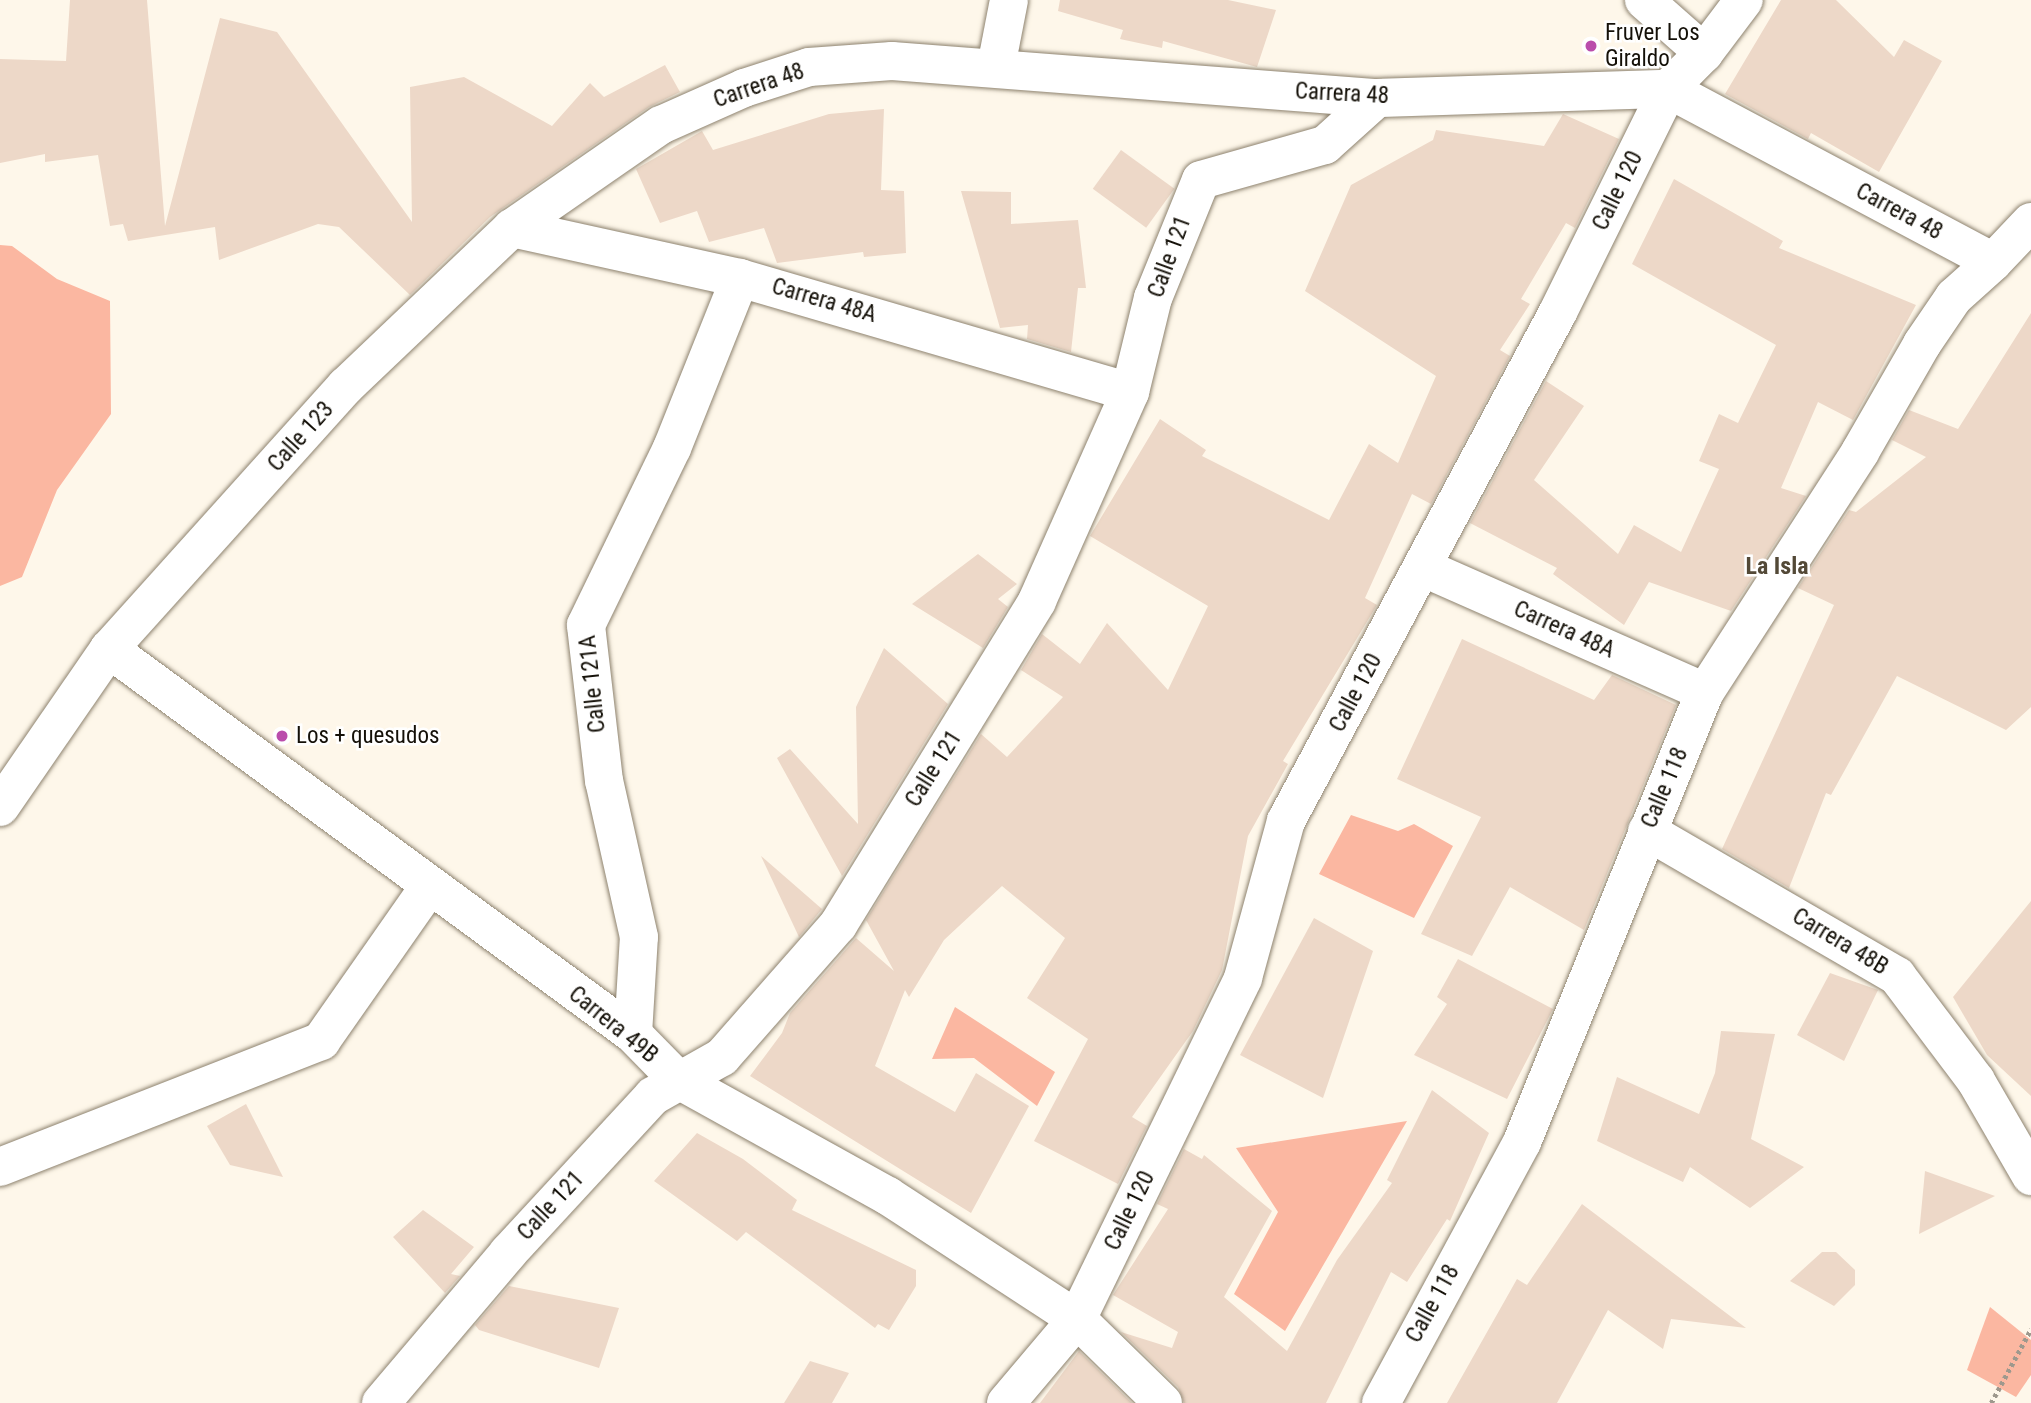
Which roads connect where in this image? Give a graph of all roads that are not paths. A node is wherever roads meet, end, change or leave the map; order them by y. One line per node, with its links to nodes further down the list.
1 (1009, 0): 5 (street)
2 (1644, 0): 4 (street)
3 (1744, 0): 4 (street, Calle 120)
4 (1704, 53): 6 (street, Calle 120)
5 (996, 67): 7 (street, Carrera 48); 8 (street, Carrera 48)
6 (1668, 89): 7 (street, Carrera 48); 11 (street, Carrera 48); 14 (street, Calle 120)
7 (1377, 98): 13 (street, Calle 121)
8 (660, 125): 10 (street, Calle 123)
9 (2031, 222): 11 (street, Calle 118)
10 (512, 228): 12 (street, Carrera 48A); 15 (street, Calle 123)
11 (1993, 262): 16 (street, Calle 118)
12 (740, 278): 13 (street, Carrera 48A); 20 (street, Calle 121A)
13 (1130, 392): 21 (street, Calle 121)
14 (1424, 568): 16 (street, Carrera 48A); 24 (street, Calle 120)
15 (109, 649): 17 (street, Calle 123); 19 (street, Carrera 49B)
16 (1705, 692): 18 (street, Calle 118)
17 (0, 807)
18 (1647, 831): 23 (street, Carrera 48B); 28 (street, Calle 118)
19 (429, 887): 20 (street, Carrera 49B); 22 (street)
20 (633, 1034): 21 (street, Carrera 49B)
21 (677, 1079): 24 (street, Carrera 49B); 25 (street, Calle 121)
22 (0, 1167)
23 (2031, 1176)
24 (1077, 1319): 26 (street, Calle 120); 27 (street, Carrera 49B)
25 (381, 1403)
26 (1006, 1403)
27 (1163, 1403)
28 (1381, 1403)

